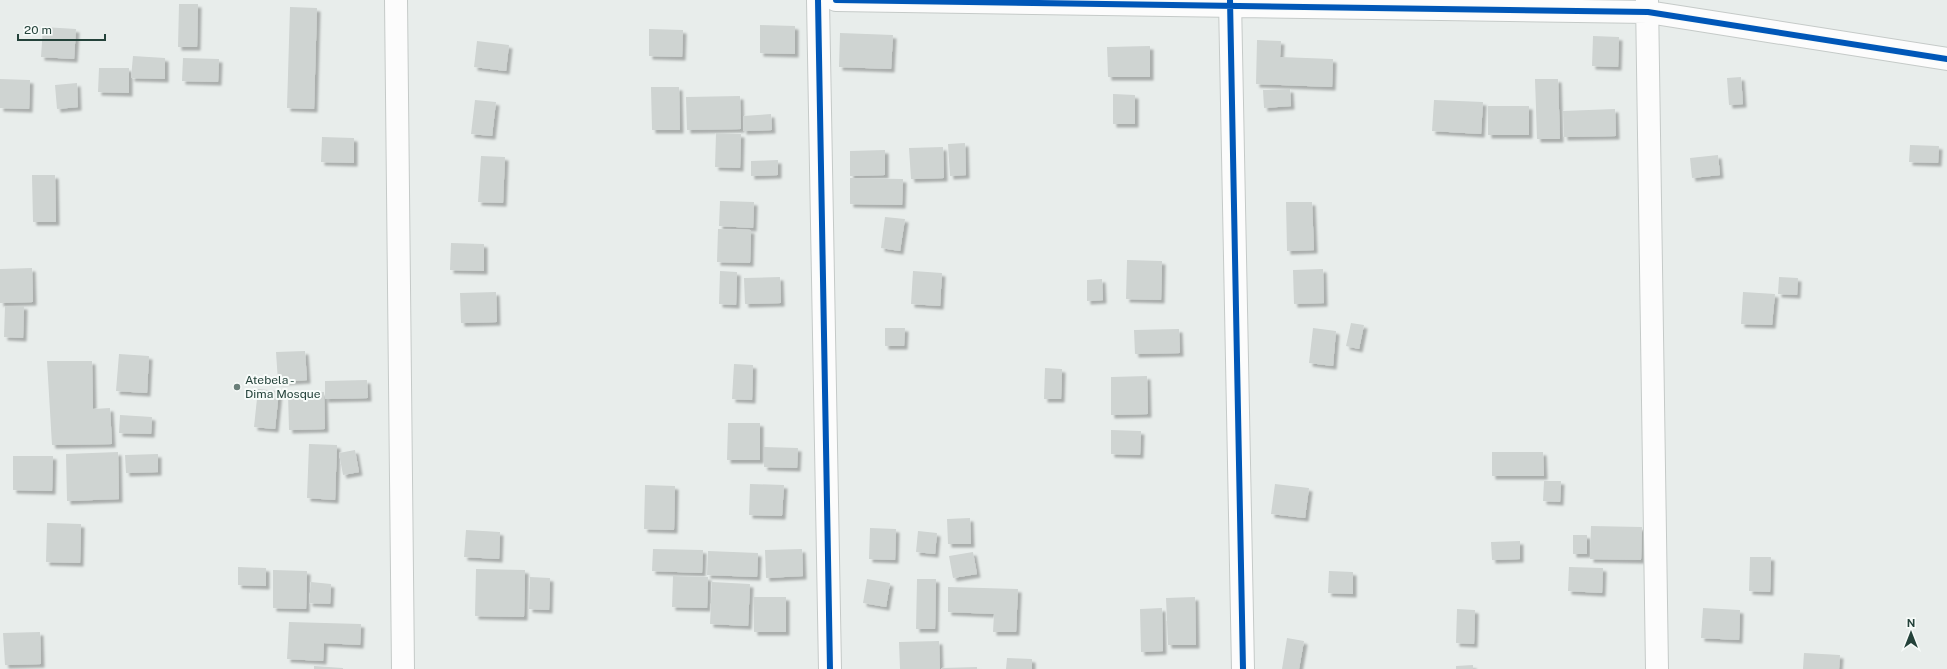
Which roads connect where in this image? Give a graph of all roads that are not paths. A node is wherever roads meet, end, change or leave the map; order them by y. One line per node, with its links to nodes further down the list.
1 (396, 0): 7 (street)
2 (818, 0): 8 (street)
3 (836, 0): 4 (street)
4 (1230, 3): 5 (street); 9 (street)
5 (1648, 6): 6 (street); 10 (street)
6 (1947, 59)
7 (403, 669)
8 (830, 669)
9 (1243, 669)
10 (1657, 669)

